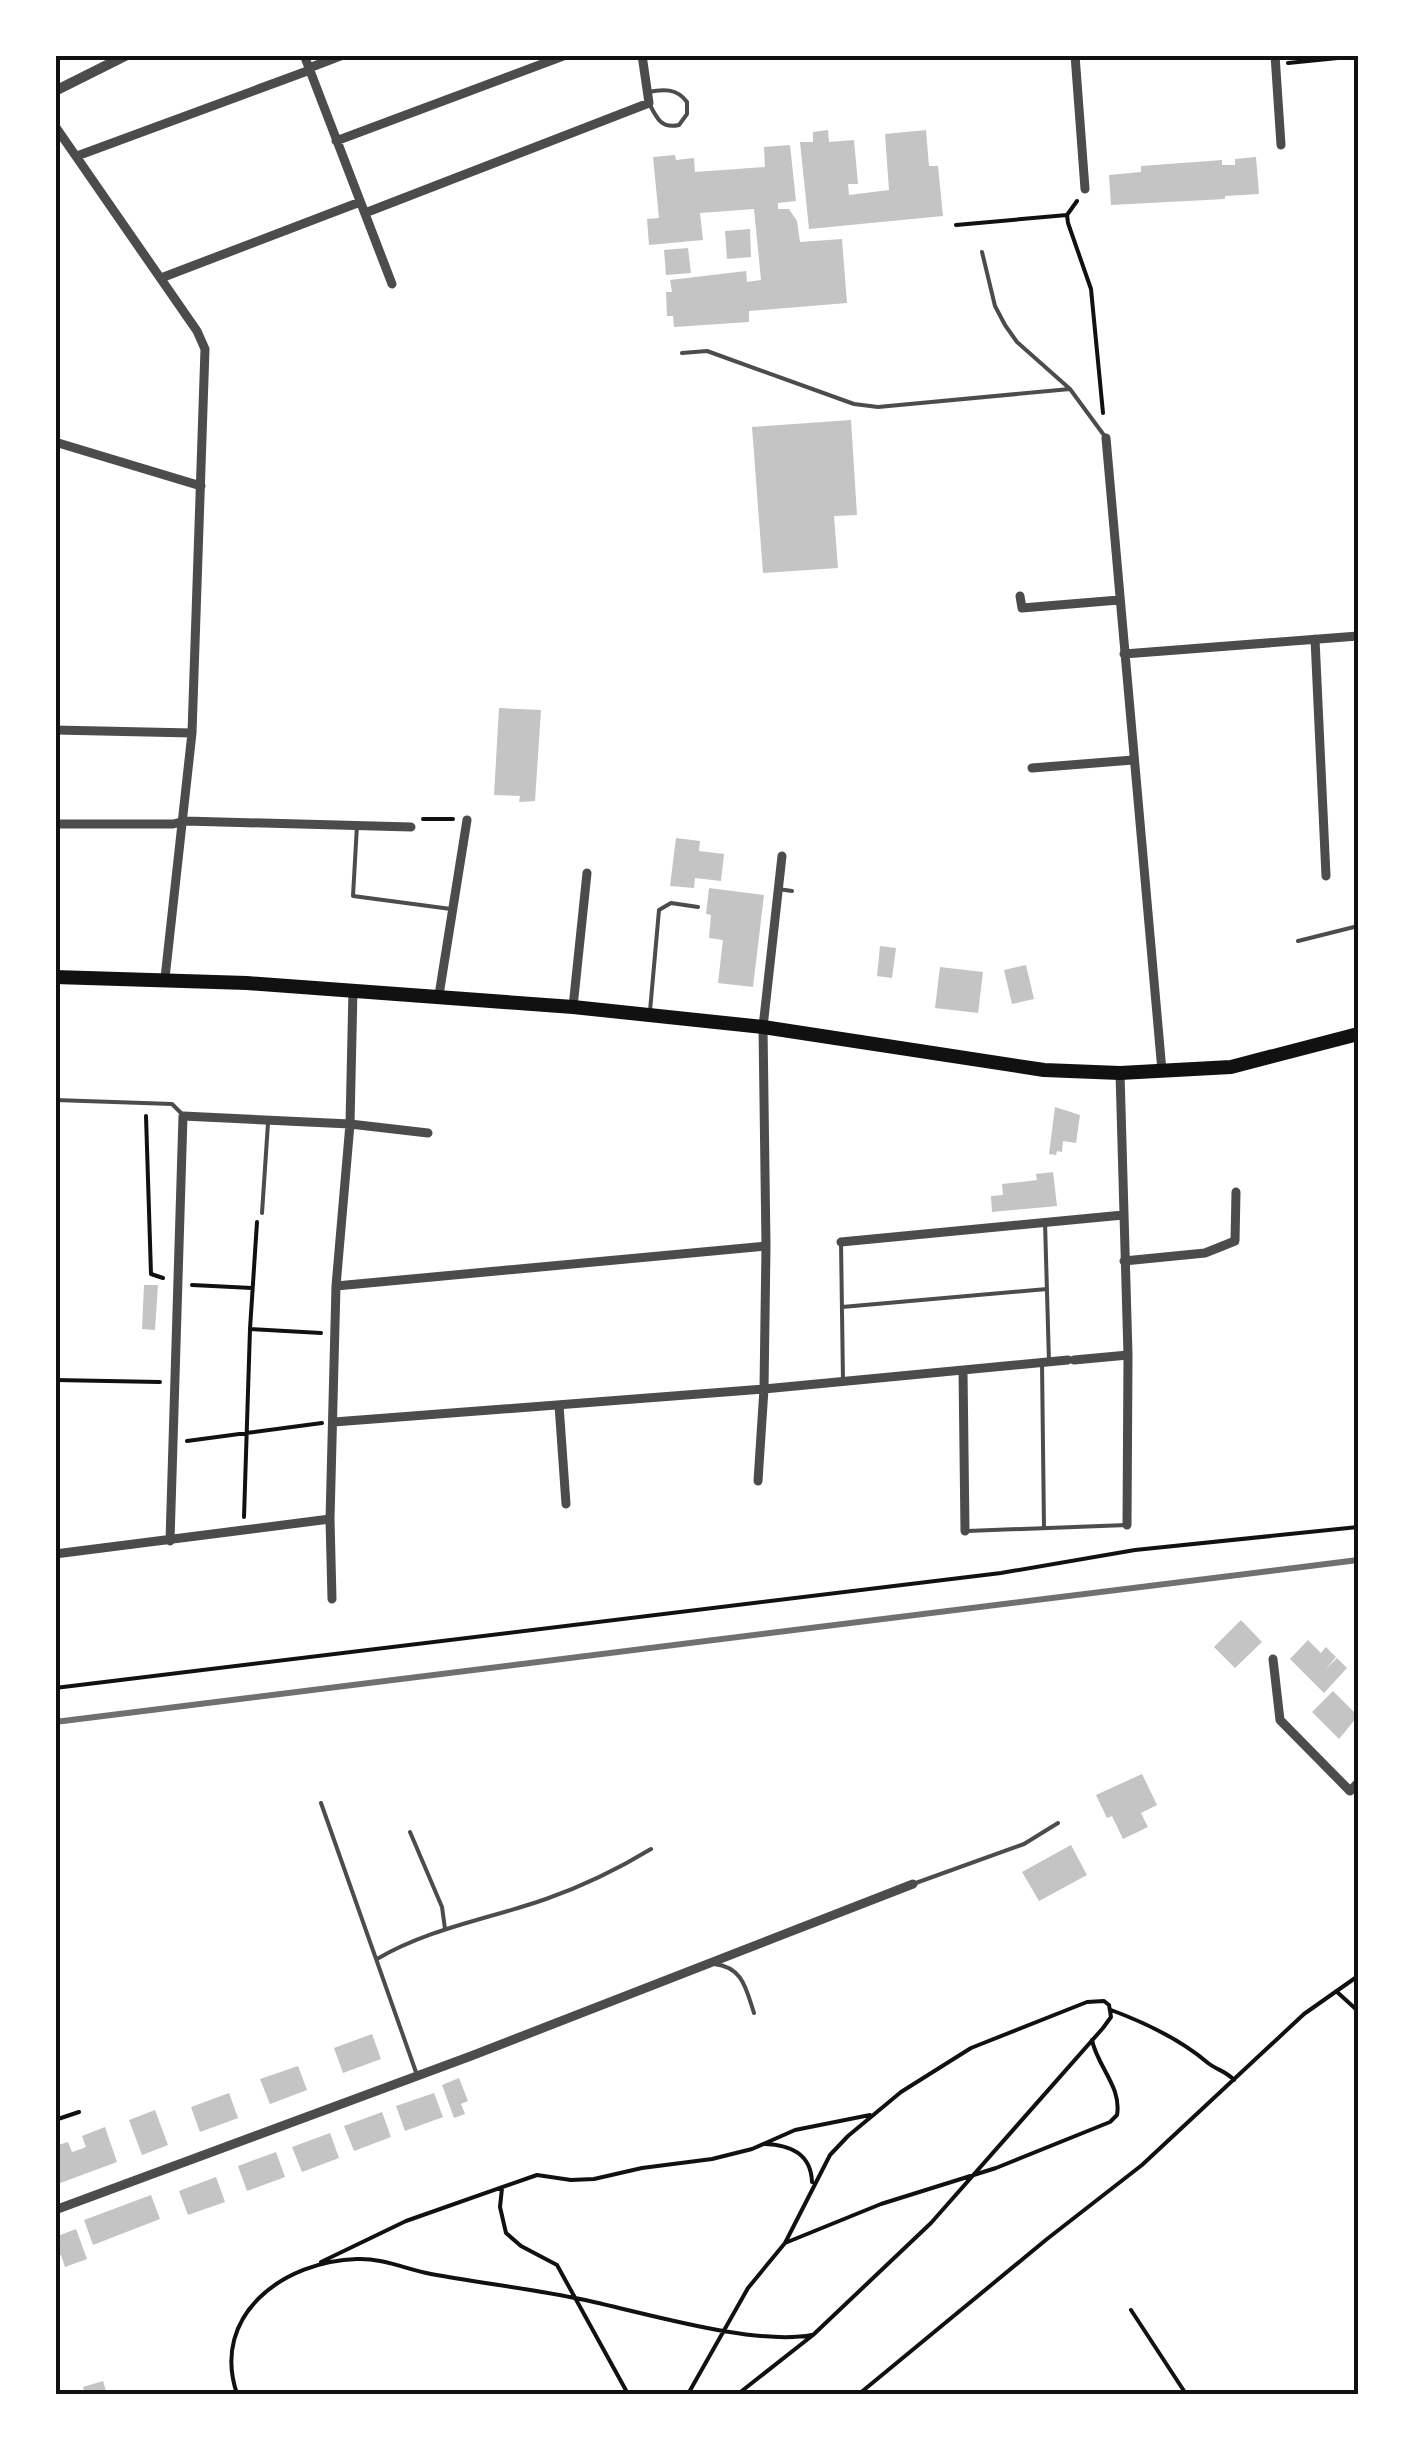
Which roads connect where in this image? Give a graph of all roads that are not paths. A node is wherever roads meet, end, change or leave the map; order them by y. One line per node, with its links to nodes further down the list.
1 (127, 55): 9 (street)
2 (304, 55): 8 (street)
3 (343, 55): 8 (street)
4 (566, 55): 12 (street)
5 (642, 55): 10 (street)
6 (1075, 55): 15 (street)
7 (1275, 59): 13 (street)
8 (309, 69): 12 (street); 14 (street)
9 (55, 91)
10 (648, 98): 10 (lane); 17 (street)
11 (55, 126): 14 (street)
12 (336, 142): 16 (street)
13 (1281, 145)
14 (78, 156): 19 (street)
15 (1085, 188)
16 (360, 202): 17 (street); 19 (street)
17 (364, 214): 20 (street)
18 (982, 252): 22 (lane)
19 (161, 278): 25 (street)
20 (392, 284)
21 (682, 353): 22 (lane)
22 (1070, 389): 23 (lane)
23 (1106, 438): 27 (street)
24 (55, 442): 25 (street)
25 (201, 486): 32 (street)
26 (1020, 596): 27 (street)
27 (1119, 600): 30 (street)
28 (1358, 636): 29 (street)
29 (1315, 640): 30 (street); 42 (street)
30 (1124, 654): 33 (street)
31 (55, 730): 32 (street)
32 (192, 733): 36 (street)
33 (1133, 760): 34 (street); 59 (street)
34 (1032, 768)
35 (468, 820): 46 (street)
36 (185, 821): 37 (street); 38 (street); 52 (street)
37 (55, 824)
38 (357, 826): 39 (street); 46 (lane)
39 (411, 827)
40 (782, 856): 43 (street)
41 (587, 873): 55 (street)
42 (1326, 876)
43 (778, 889): 44 (lane); 48 (street)
44 (792, 891)
45 (698, 906): 56 (lane)
46 (453, 910): 54 (street)
47 (1358, 926): 50 (lane)
48 (773, 938): 49 (lane); 57 (street)
49 (786, 939)
50 (1298, 941)
51 (55, 976): 52 (highway)
52 (165, 978): 53 (highway)
53 (354, 989): 54 (highway); 64 (street)
54 (440, 996): 55 (highway)
55 (573, 1008): 56 (highway)
56 (650, 1015): 57 (highway)
57 (763, 1027): 60 (highway); 71 (street)
58 (1358, 1034): 59 (highway)
59 (1162, 1072): 60 (highway)
60 (1120, 1073): 68 (street)
61 (55, 1100): 62 (lane)
62 (183, 1116): 63 (street); 89 (street)
63 (268, 1119): 64 (street); 67 (lane)
64 (350, 1124): 65 (street); 73 (street)
65 (428, 1134)
66 (1236, 1192): 72 (street)
67 (262, 1213)
68 (1124, 1215): 69 (street); 72 (street)
69 (1045, 1222): 70 (street); 74 (lane)
70 (841, 1242): 75 (lane)
71 (766, 1246): 73 (street); 80 (street)
72 (1124, 1261): 76 (street)
73 (336, 1286): 82 (street)
74 (1046, 1289): 75 (lane); 77 (lane)
75 (842, 1307): 79 (lane)
76 (1128, 1354): 77 (street); 86 (street)
77 (1046, 1362): 78 (street); 87 (lane)
78 (963, 1370): 79 (street); 88 (street)
79 (843, 1382): 80 (street)
80 (764, 1388): 81 (street); 83 (street)
81 (559, 1406): 82 (street); 84 (street)
82 (334, 1422): 85 (street)
83 (758, 1482)
84 (566, 1504)
85 (330, 1520): 89 (street); 91 (street)
86 (1127, 1524): 87 (lane)
87 (1044, 1528): 88 (lane)
88 (966, 1531)
89 (170, 1542): 90 (street)
90 (55, 1554)
91 (332, 1598)
92 (1273, 1659): 93 (street)
93 (1355, 1791)
94 (322, 1803): 100 (lane)
95 (1058, 1823): 98 (lane)
96 (410, 1832): 99 (lane)
97 (651, 1848): 99 (lane)
98 (913, 1884): 101 (street)
99 (445, 1929): 100 (lane)
100 (378, 1958): 103 (lane)
101 (709, 1964): 102 (lane); 103 (street)
102 (754, 2014)
103 (417, 2075): 104 (street)
104 (55, 2210)

